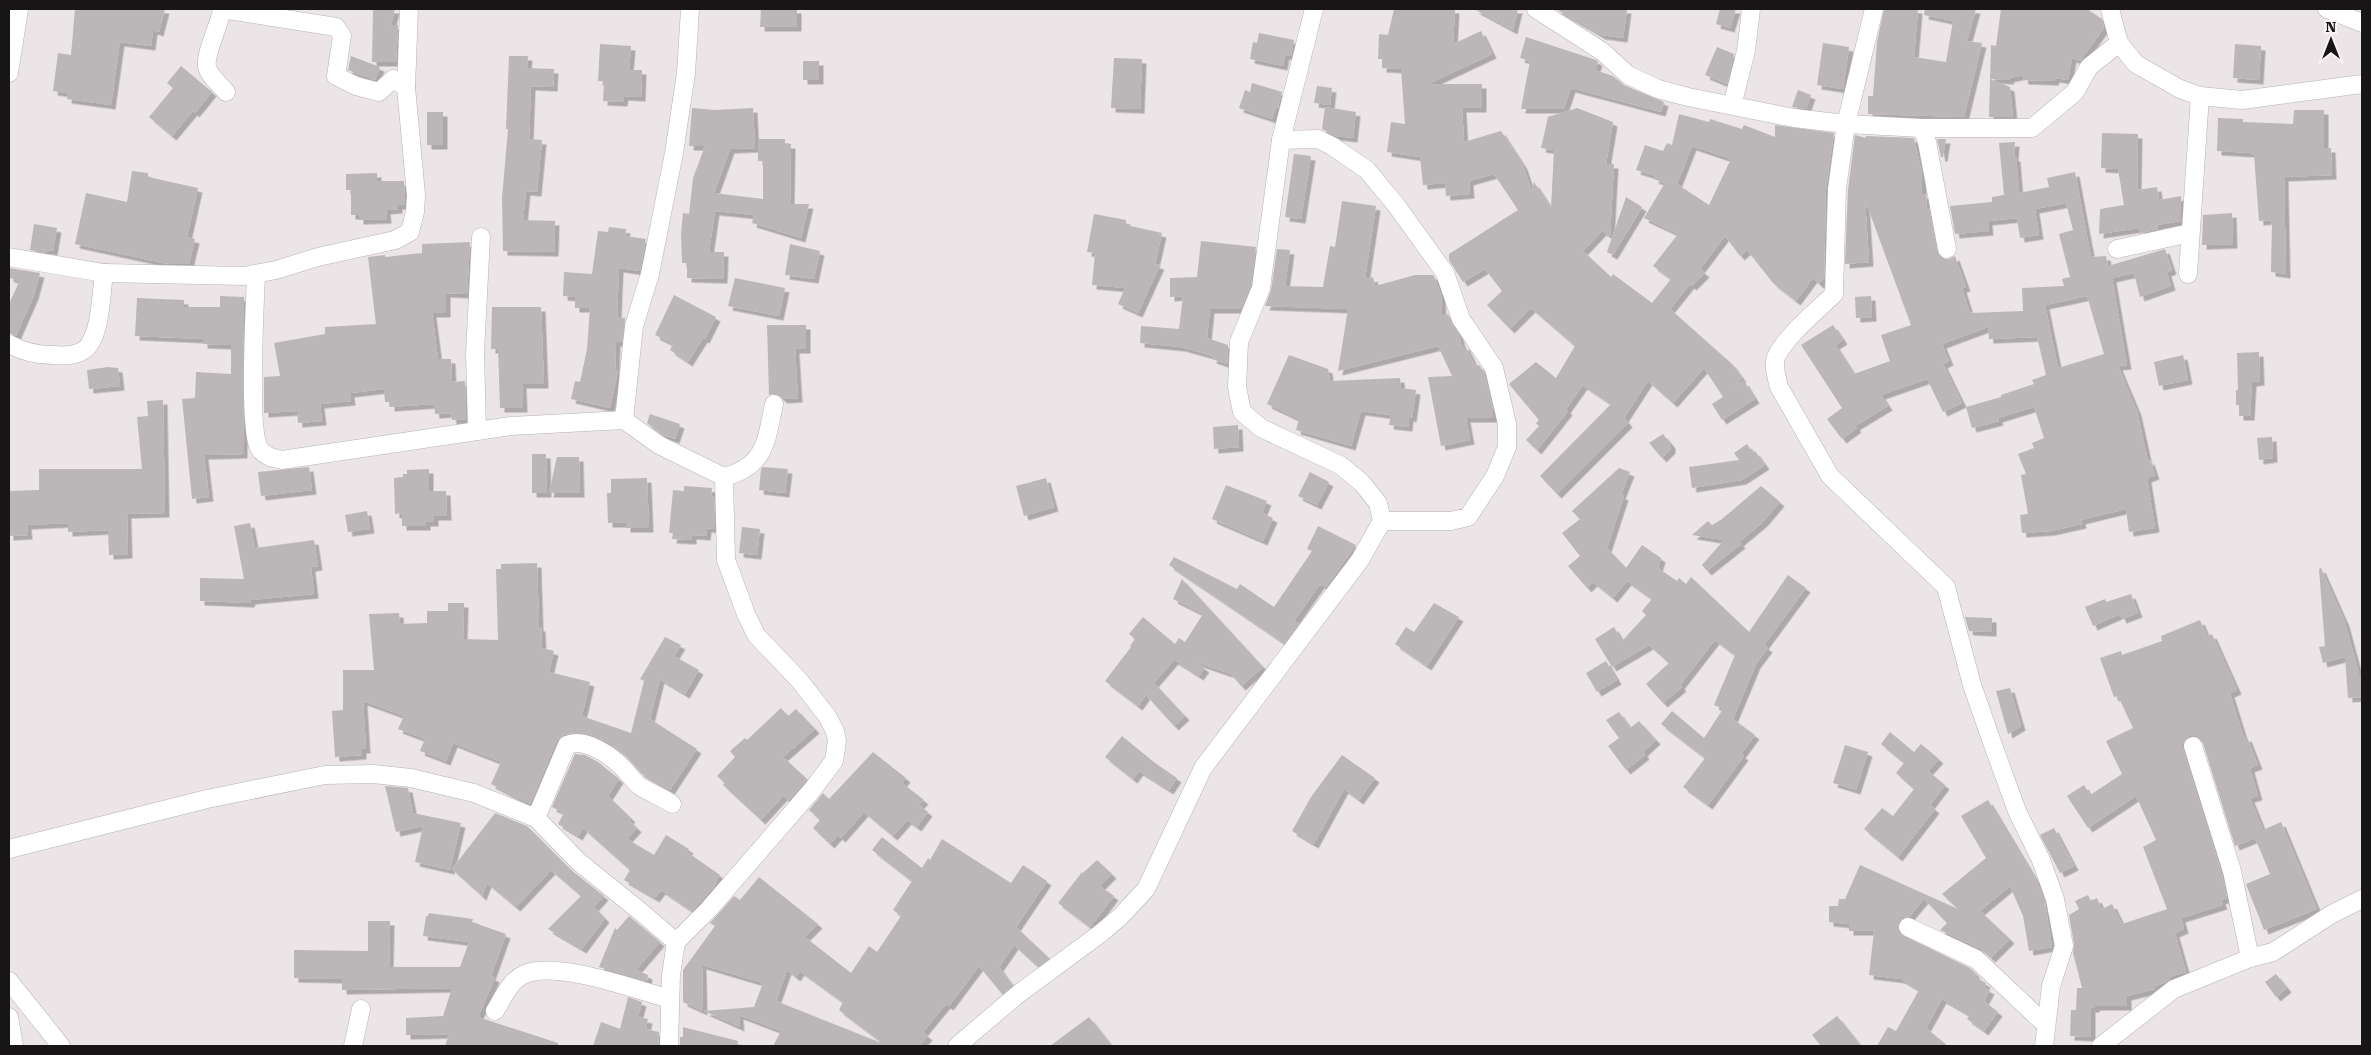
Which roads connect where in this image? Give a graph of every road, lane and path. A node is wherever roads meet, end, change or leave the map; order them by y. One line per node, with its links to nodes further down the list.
1 (19, 9): 13 (street)
2 (222, 9): 15 (street); 16 (street)
3 (409, 9): 15 (street)
4 (690, 9): 32 (street)
5 (1314, 9): 21 (street)
6 (1536, 9): 19 (street)
7 (1751, 9): 18 (street)
8 (1874, 9): 19 (street)
9 (2110, 9): 12 (street)
10 (2327, 9): 11 (street)
11 (2362, 23)
12 (2120, 43): 17 (street); 20 (street)
13 (9, 73)
14 (2362, 84): 17 (street)
15 (406, 87): 28 (street)
16 (226, 92)
17 (2200, 96): 22 (street)
18 (1734, 98)
19 (1846, 124): 20 (street); 49 (street)
20 (1922, 128): 24 (street)
21 (1281, 140): 35 (street); 35 (street)
22 (2190, 233): 25 (street); 29 (street)
23 (481, 236): 33 (street)
24 (1947, 249)
25 (2117, 249)
26 (9, 257): 27 (street)
27 (104, 273): 28 (street); 30 (street)
28 (256, 274): 33 (street)
29 (2188, 274)
30 (9, 344)
31 (774, 404): 34 (street)
32 (624, 420): 33 (street); 34 (street)
33 (477, 430)
34 (724, 477): 42 (street)
35 (1382, 521): 54 (street)
36 (2193, 746): 43 (street)
37 (672, 804): 38 (street)
38 (536, 818): 39 (street); 42 (street)
39 (9, 849)
40 (2362, 899): 43 (street)
41 (1908, 927): 49 (street)
42 (676, 942): 45 (street)
43 (2250, 958): 56 (street)
44 (9, 981): 51 (street)
45 (670, 999): 47 (street); 53 (street)
46 (361, 1009): 52 (street)
47 (496, 1011)
48 (9, 1017): 50 (street)
49 (2045, 1024): 55 (street)
50 (14, 1046)
51 (61, 1046)
52 (353, 1046)
53 (669, 1046)
54 (956, 1046)
55 (2044, 1046)
56 (2101, 1046)

